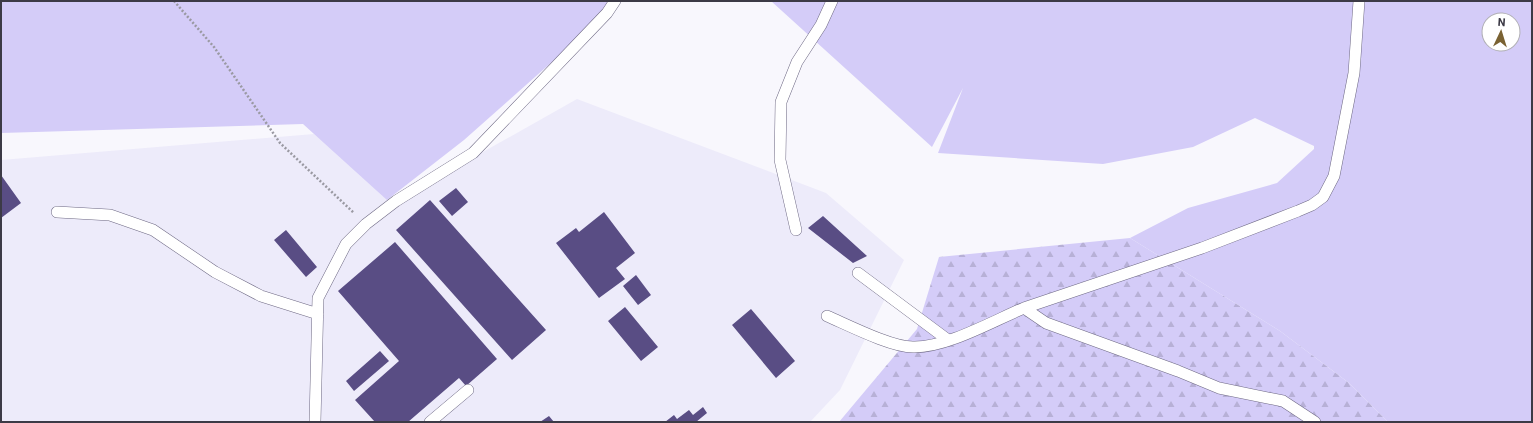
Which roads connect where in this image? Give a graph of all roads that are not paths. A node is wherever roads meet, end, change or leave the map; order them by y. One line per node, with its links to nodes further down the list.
1 (615, 1): 8 (lane)
2 (832, 1): 5 (lane)
3 (1359, 1): 7 (lane)
4 (57, 212): 8 (lane)
5 (796, 230)
6 (858, 272): 10 (lane)
7 (1024, 308): 10 (lane); 14 (lane)
8 (318, 314): 12 (lane)
9 (827, 316): 10 (lane)
10 (948, 340)
11 (468, 390): 13 (lane)
12 (315, 422)
13 (430, 422)
14 (1315, 422)

